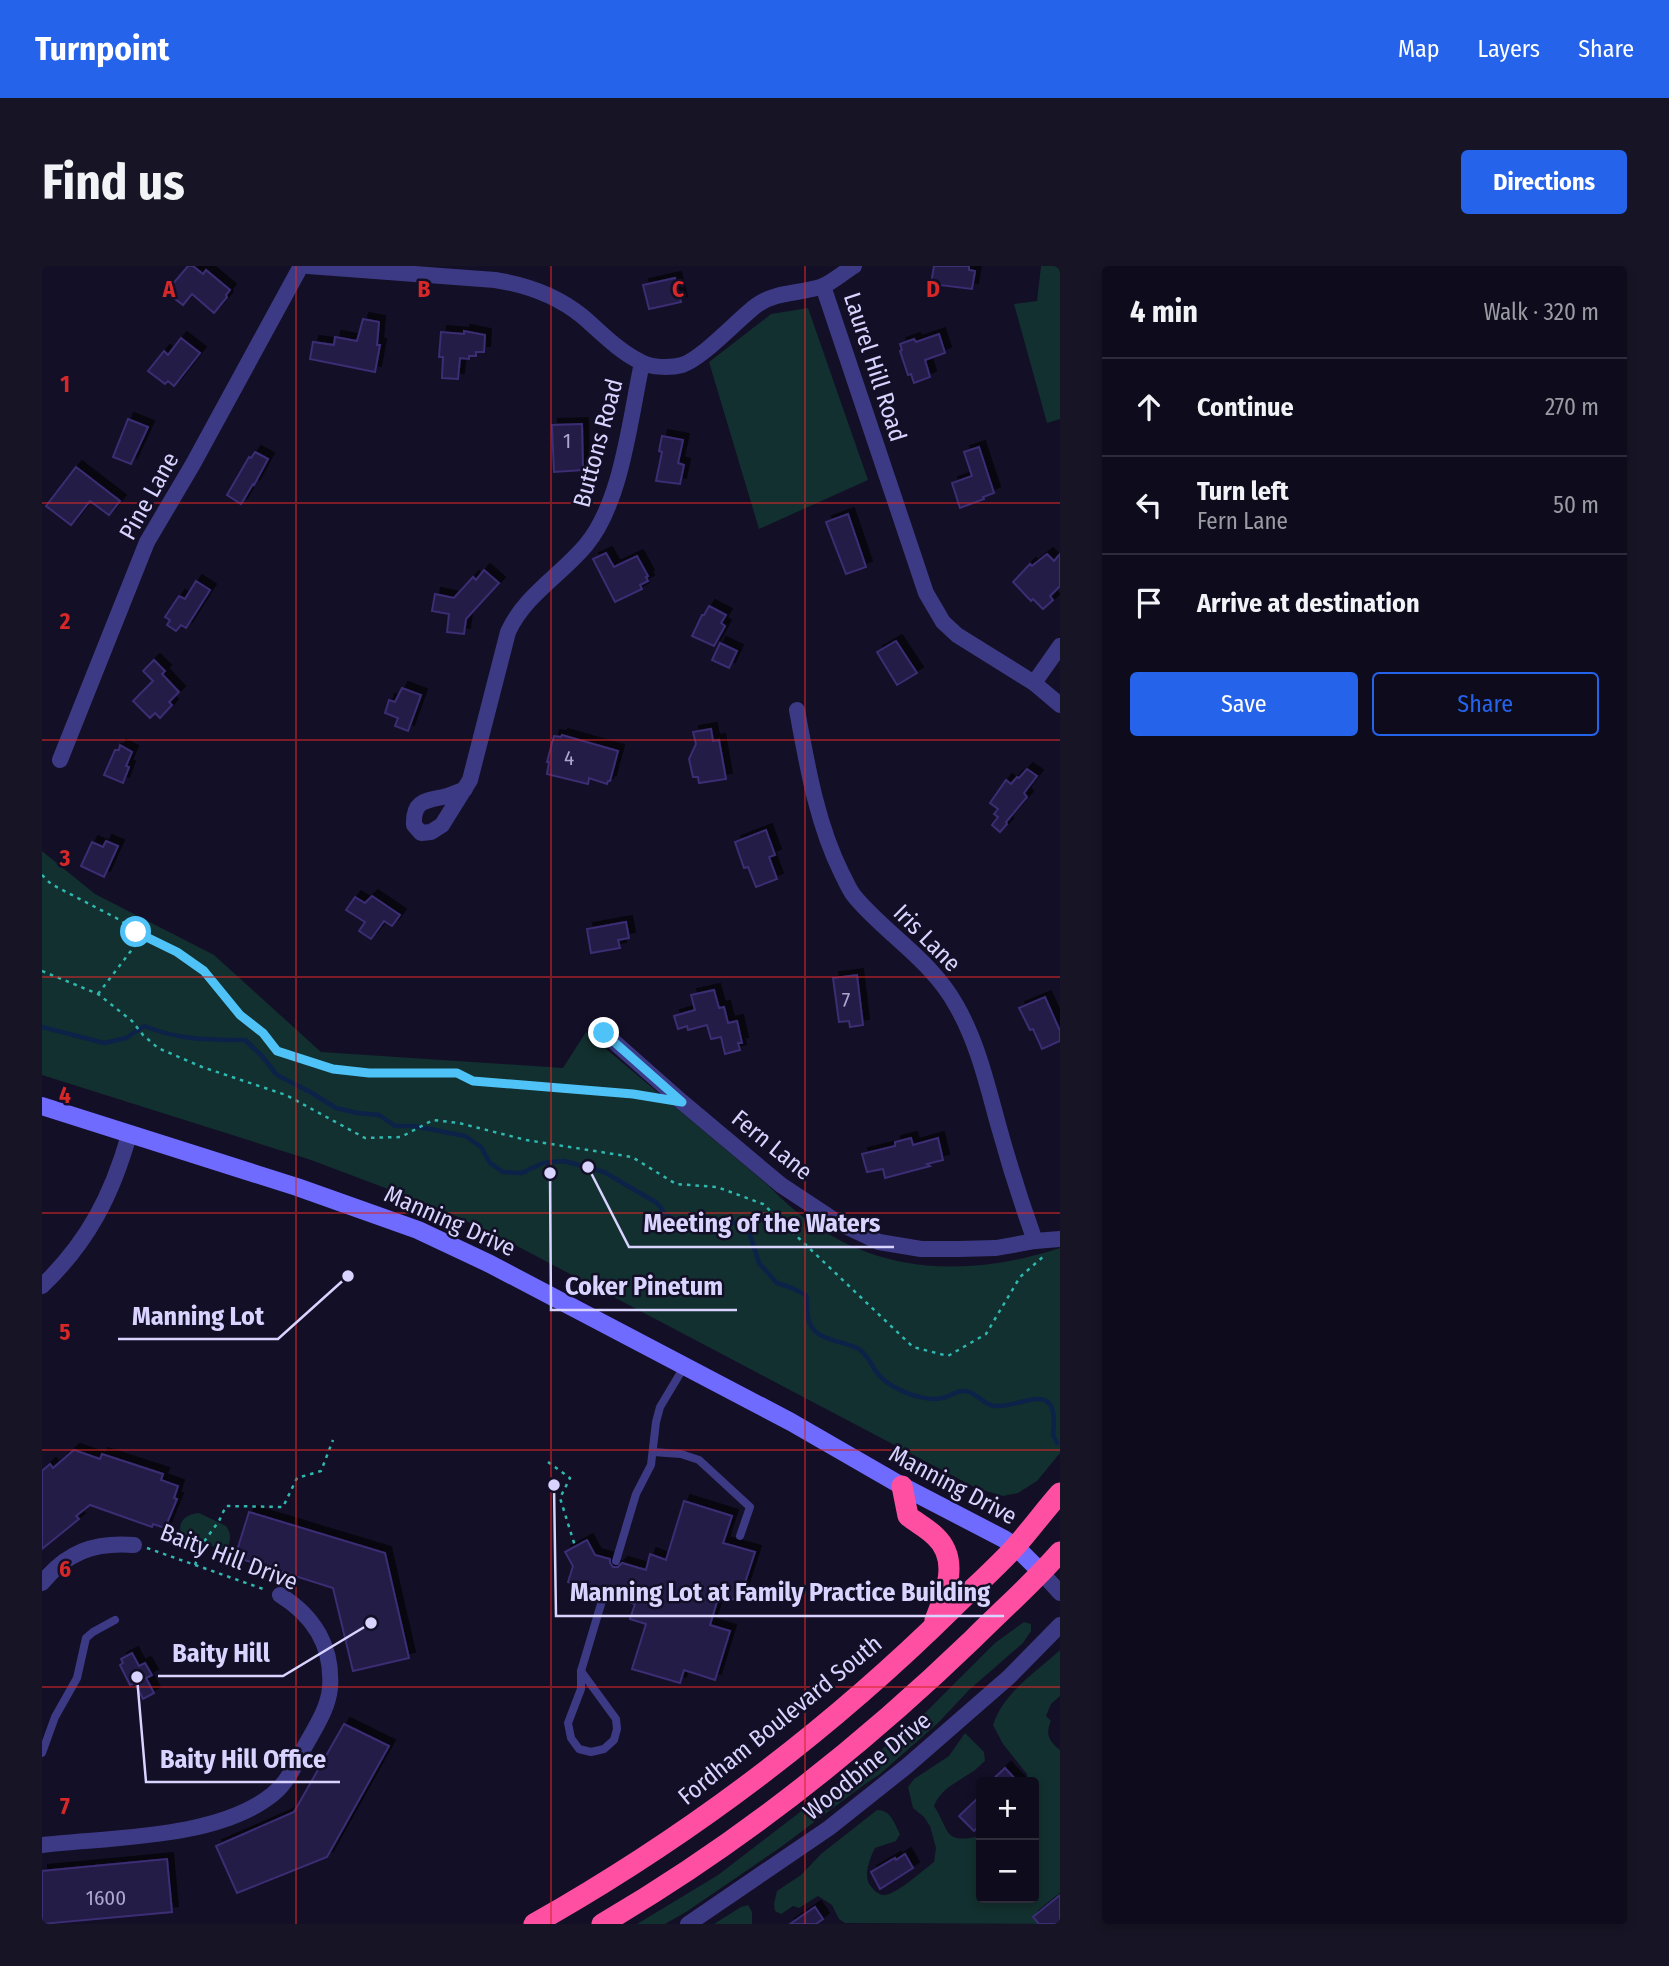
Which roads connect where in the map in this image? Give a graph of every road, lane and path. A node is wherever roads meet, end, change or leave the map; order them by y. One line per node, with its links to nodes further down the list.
1 (301, 266): 10 (street, Pine Lane)
2 (308, 266): 5 (street)
3 (854, 266): 4 (street)
4 (823, 286): 5 (street, Laurel Hill Road); 7 (street, Laurel Hill Road)
5 (642, 363): 11 (street, Buttons Road)
6 (1060, 646): 7 (street)
7 (1034, 683): 8 (street, Laurel Hill Road)
8 (1060, 705)
9 (797, 710): 20 (street, Iris Lane)
10 (60, 760)
11 (465, 789)
12 (42, 875): 13 (path)
13 (143, 935): 15 (path); 17 (path)
14 (42, 971): 15 (path)
15 (99, 994): 21 (path)
16 (604, 1033): 17 (street, Fern Lane)
17 (682, 1102): 20 (street, Fern Lane)
18 (42, 1106): 19 (street, Manning Drive)
19 (129, 1135): 22 (street); 23 (street, Manning Drive)
20 (1035, 1241): 21 (street, Fern Lane)
21 (1055, 1245)
22 (42, 1286)
23 (684, 1367): 25 (lane); 27 (street, Manning Drive)
24 (333, 1440): 35 (path)
25 (653, 1452): 29 (lane); 34 (lane)
26 (548, 1462): 31 (path)
27 (902, 1486): 32 (street, Manning Drive); 43 (highway)
28 (1060, 1493): 32 (highway, Fordham Boulevard South)
29 (740, 1536)
30 (134, 1545): 35 (path, Baity Hill Drive); 37 (street, Baity Hill Drive)
31 (575, 1546)
32 (1016, 1547): 36 (street, Manning Drive); 43 (highway, Fordham Boulevard South)
33 (1060, 1552): 36 (highway)
34 (616, 1561)
35 (195, 1565): 40 (path, Baity Hill Drive)
36 (1042, 1573): 38 (street, Manning Drive); 48 (highway)
37 (42, 1584)
38 (1060, 1593)
39 (604, 1594): 44 (lane)
40 (281, 1595): 46 (street, Baity Hill Drive)
41 (115, 1620): 45 (lane)
42 (1060, 1625): 49 (street, Woodbine Drive)
43 (931, 1630): 47 (highway, Fordham Boulevard South)
44 (581, 1671): 44 (lane)
45 (42, 1753)
46 (42, 1844)
47 (534, 1924)
48 (603, 1924)
49 (688, 1924)

